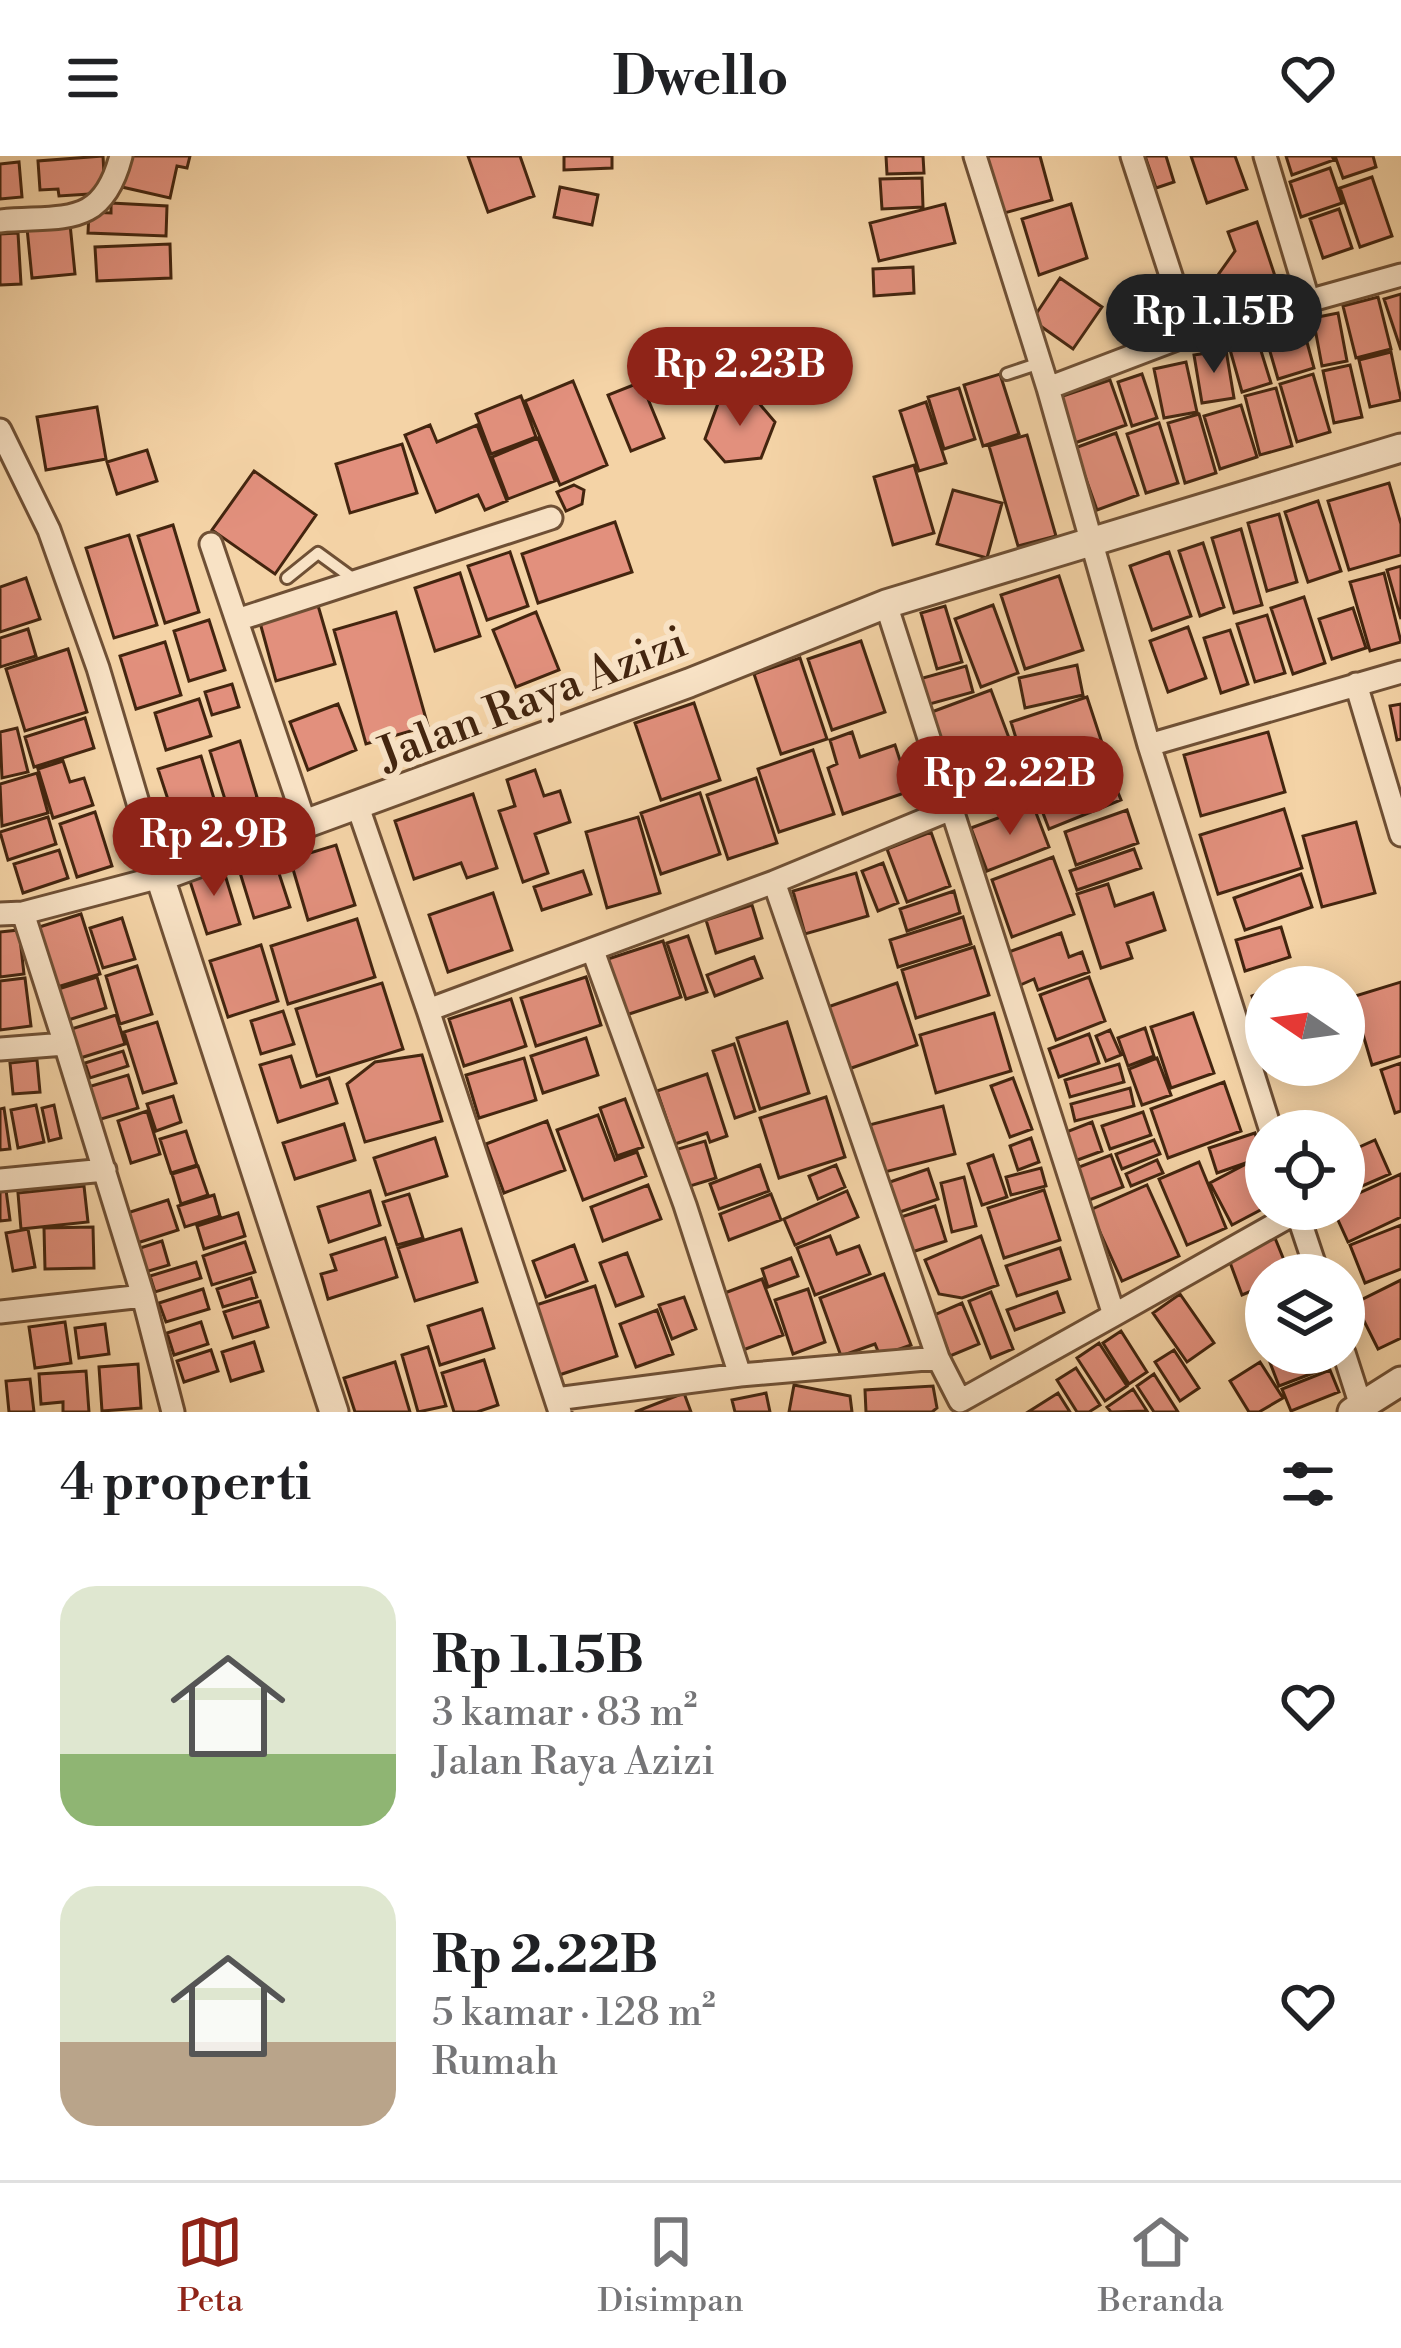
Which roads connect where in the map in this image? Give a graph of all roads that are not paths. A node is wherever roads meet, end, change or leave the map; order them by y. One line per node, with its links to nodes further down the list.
1 (122, 156): 5 (street)
2 (975, 156): 9 (street)
3 (1132, 156): 8 (street)
4 (1265, 156): 7 (street)
5 (0, 221)
6 (1401, 275): 7 (street)
7 (1308, 299): 8 (street)
8 (1190, 334): 11 (street)
9 (1040, 363): 10 (lane); 11 (street)
10 (1006, 374)
11 (1048, 388): 15 (street)
12 (0, 430): 28 (street)
13 (1401, 448): 15 (street, Jalan Raya Azizi)
14 (551, 518): 18 (street)
15 (1091, 542): 19 (street, Jalan Raya Azizi); 23 (street)
16 (212, 544): 20 (street)
17 (287, 578): 18 (lane)
18 (355, 580): 20 (street)
19 (886, 604): 24 (street, Jalan Raya Azizi); 25 (street)
20 (237, 620): 26 (street)
21 (1401, 672): 22 (street)
22 (1356, 684): 23 (street); 27 (street)
23 (1149, 745): 36 (street)
24 (358, 807): 26 (street, Jalan Raya Azizi); 33 (street)
25 (951, 809): 29 (street); 42 (street)
26 (305, 823): 28 (street, Jalan Raya Azizi)
27 (1401, 835)
28 (160, 877): 30 (street); 51 (street)
29 (774, 882): 32 (street); 43 (street)
30 (23, 913): 31 (street); 34 (street)
31 (0, 914)
32 (593, 951): 33 (street); 45 (street)
33 (428, 1010): 47 (street)
34 (64, 1044): 35 (street); 37 (street)
35 (0, 1049)
36 (1264, 1110)
37 (105, 1170): 38 (street); 40 (street)
38 (0, 1180)
39 (1263, 1230): 42 (street)
40 (143, 1296): 41 (street); 50 (street)
41 (0, 1312)
42 (1114, 1315): 48 (street)
43 (938, 1358): 45 (street); 48 (street)
44 (1348, 1374): 49 (street)
45 (740, 1375): 47 (street)
46 (1401, 1381): 49 (street)
47 (558, 1405)
48 (952, 1407)
49 (1357, 1409)
50 (173, 1412)
51 (334, 1412)

